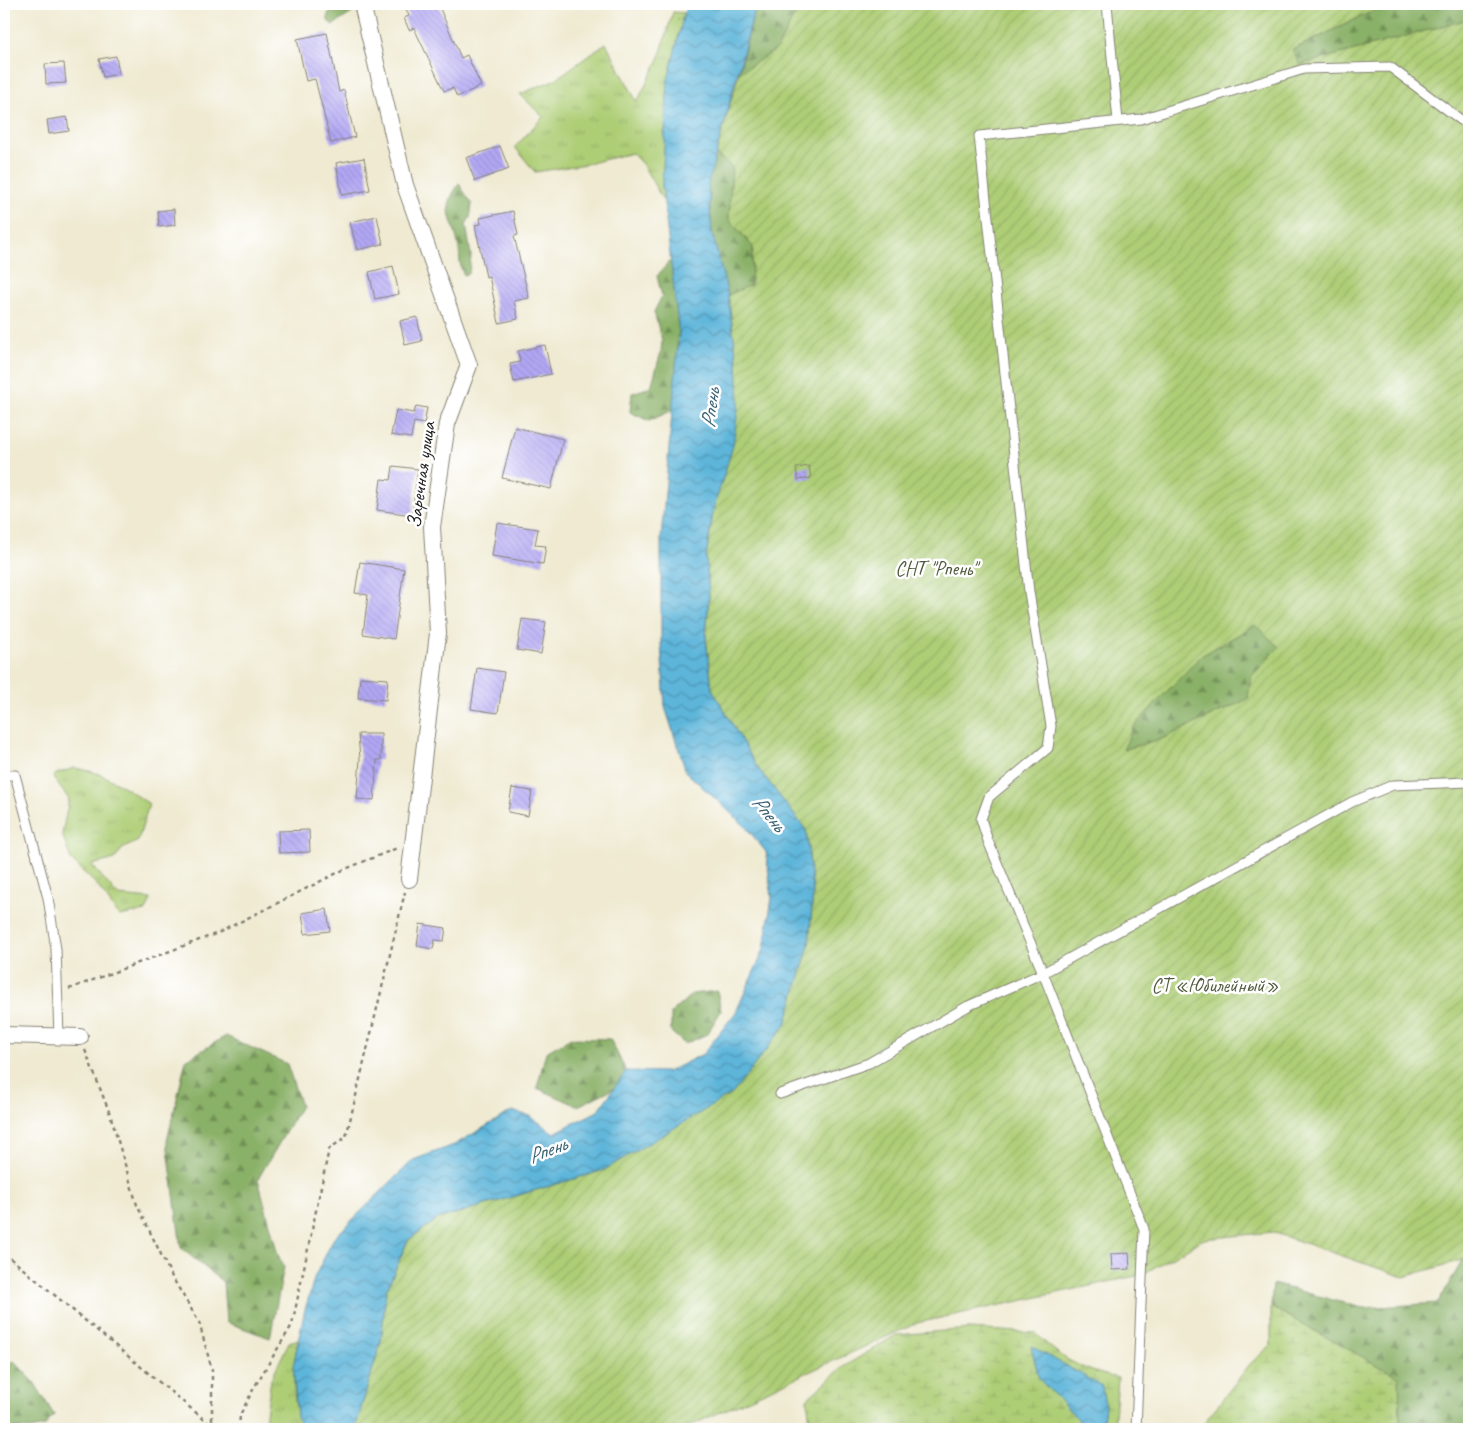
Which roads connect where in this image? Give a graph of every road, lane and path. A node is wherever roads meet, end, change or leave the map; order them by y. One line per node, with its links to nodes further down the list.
1 (362, 4): 7 (street, Заречная улица)
2 (1107, 4): 3 (lane)
3 (1118, 121): 4 (lane); 9 (lane)
4 (1469, 126)
5 (4, 775): 10 (lane)
6 (1469, 782): 9 (lane)
7 (414, 840): 8 (street, Заречная улица); 10 (path)
8 (409, 879): 18 (path)
9 (1043, 973): 14 (lane); 19 (lane)
10 (58, 991): 12 (lane)
11 (4, 1035): 12 (street)
12 (59, 1037): 13 (street)
13 (80, 1037): 16 (path)
14 (780, 1094)
15 (4, 1253): 16 (path)
16 (212, 1426): 17 (path)
17 (217, 1429)
18 (240, 1429)
19 (1136, 1429)

